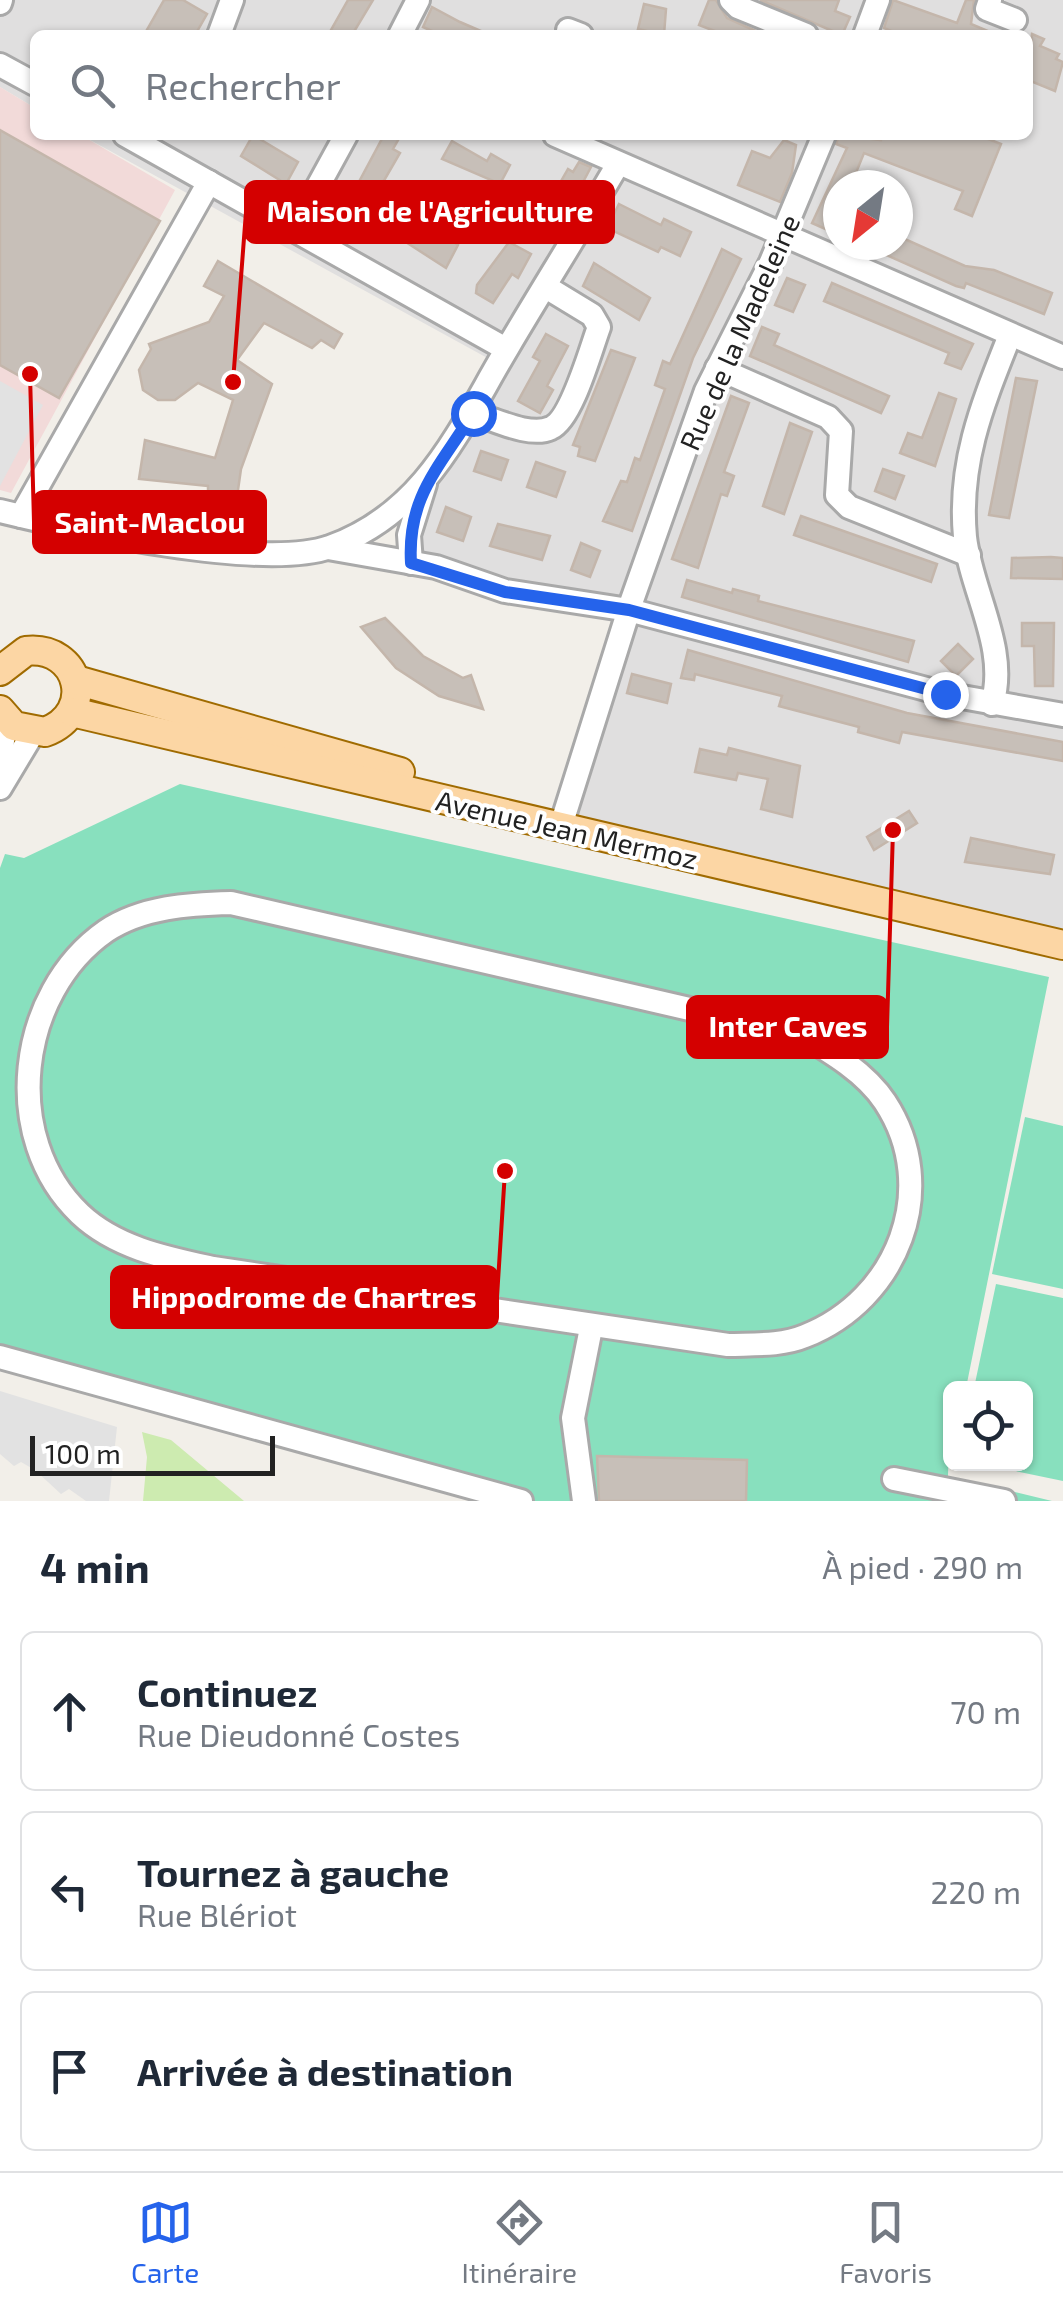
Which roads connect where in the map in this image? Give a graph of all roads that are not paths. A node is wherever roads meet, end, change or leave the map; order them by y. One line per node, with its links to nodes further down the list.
1 (232, 0): 7 (street)
2 (418, 0): 8 (street)
3 (731, 0): 9 (street)
4 (878, 0): 10 (street)
5 (990, 0): 6 (street)
6 (1015, 20)
7 (221, 30)
8 (403, 30)
9 (794, 30)
10 (866, 30)
11 (0, 64): 12 (street)
12 (30, 81)
13 (144, 140): 18 (street)
14 (343, 140): 19 (street)
15 (565, 140): 17 (street)
16 (822, 140): 20 (street, Rue de la Madeleine)
17 (618, 164): 20 (street); 21 (street)
18 (209, 182): 19 (street); 28 (street)
19 (294, 230): 23 (street)
20 (783, 236): 22 (street); 25 (street, Rue de la Madeleine)
21 (546, 288): 23 (street); 26 (street)
22 (1010, 335): 24 (street); 31 (street)
23 (506, 349): 26 (street)
24 (1063, 357)
25 (717, 368): 31 (street); 34 (street, Rue de la Madeleine)
26 (473, 413): 27 (street)
27 (426, 480): 29 (street); 33 (street)
28 (11, 513): 30 (street)
29 (378, 522): 30 (street); 32 (street)
30 (328, 548): 32 (street)
31 (969, 555): 37 (street)
32 (383, 558): 33 (street)
33 (411, 563): 34 (street)
34 (629, 610): 37 (street); 44 (street, Rue de la Madeleine)
35 (1, 667): 36 (main road, Avenue Jean Mermoz)
36 (76, 680): 38 (main road); 44 (main road, Avenue Jean Mermoz)
37 (992, 704): 40 (street)
38 (72, 712): 41 (main road); 46 (main road, Avenue Jean Mermoz)
39 (3, 714): 41 (main road); 42 (street)
40 (1063, 715)
41 (33, 732): 43 (street)
42 (0, 762)
43 (0, 788)
44 (564, 816): 45 (main road, Avenue Jean Mermoz)
45 (1063, 928)
46 (1063, 944)
47 (591, 1328): 47 (street); 51 (street)
48 (0, 1356): 50 (street)
49 (894, 1478): 52 (street)
50 (521, 1501)
51 (584, 1501)
52 (1004, 1501)

